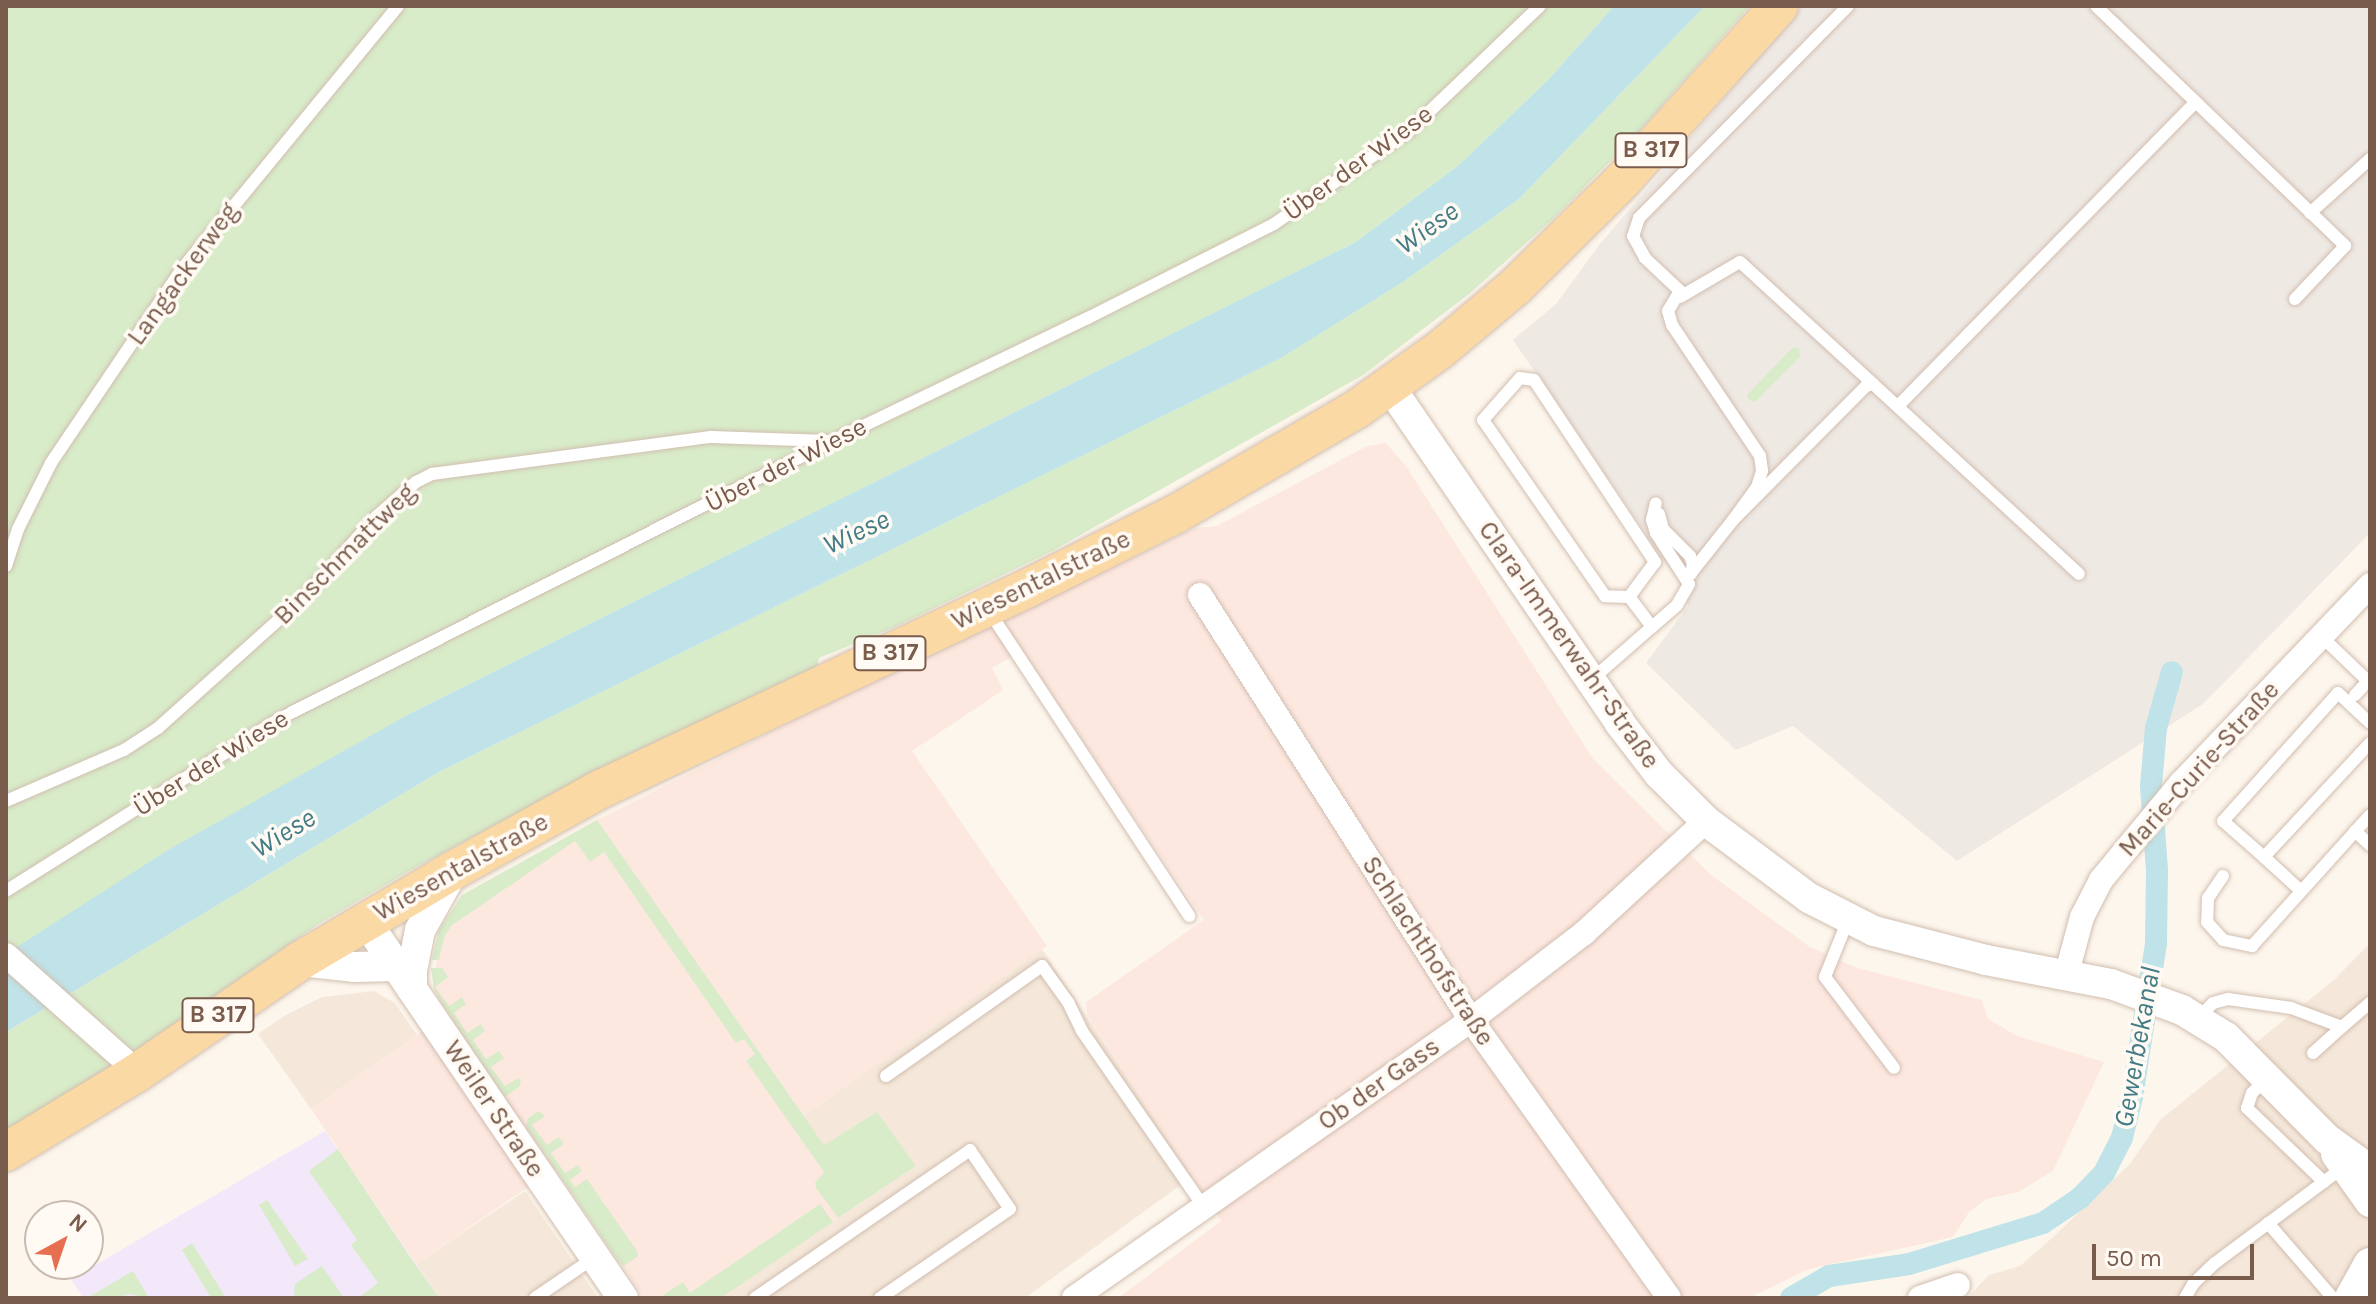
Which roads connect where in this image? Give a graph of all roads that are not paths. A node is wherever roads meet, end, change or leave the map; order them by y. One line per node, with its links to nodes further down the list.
1 (398, 6): 16 (lane, Langackerweg)
2 (1540, 6): 14 (lane, Über der Wiese)
3 (1779, 6): 12 (main road, Wiesentalstraße / B 317)
4 (1848, 6): 9 (lane)
5 (2096, 6): 6 (lane)
6 (2196, 102): 8 (lane); 13 (lane)
7 (2370, 159): 8 (lane)
8 (2310, 213): 10 (lane)
9 (1680, 297): 11 (lane); 15 (lane)
10 (2295, 299)
11 (1873, 384): 13 (lane); 15 (lane)
12 (1390, 387): 22 (main road, Wiesentalstraße / B 317); 25 (street, Clara-Immerwahr-Straße)
13 (1899, 405): 17 (lane)
14 (832, 441): 30 (lane, Binschmattweg); 39 (lane, Über der Wiese)
15 (1733, 520): 18 (lane)
16 (6, 566)
17 (2079, 574)
18 (1690, 579): 18 (lane); 23 (lane)
19 (2370, 585): 24 (street, Marie-Curie-Straße)
20 (1200, 595): 49 (street, Schlachthofstraße)
21 (1629, 597): 21 (lane); 23 (lane)
22 (987, 607): 36 (main road, Wiesentalstraße / B 317); 40 (lane)
23 (1652, 627): 25 (lane)
24 (2321, 636): 26 (lane); 45 (street, Marie-Curie-Straße)
25 (1590, 681): 32 (street, Clara-Immerwahr-Straße)
26 (2369, 682): 27 (lane)
27 (2355, 695)
28 (2370, 723): 35 (lane)
29 (2370, 743): 35 (lane)
30 (6, 801)
31 (2370, 815): 33 (lane)
32 (1706, 821): 42 (street, Clara-Immerwahr-Straße); 49 (street, Ob der Gass)
33 (2355, 831): 34 (lane); 38 (lane)
34 (2370, 845)
35 (2264, 857): 38 (lane)
36 (454, 870): 41 (main road, Wiesentalstraße / B 317); 46 (street)
37 (2223, 876): 38 (lane)
38 (2300, 890)
39 (6, 891)
40 (1189, 916)
41 (365, 920): 44 (main road, Wiesentalstraße / B 317); 46 (street, Weiler Straße)
42 (1848, 920): 45 (street, Clara-Immerwahr-Straße); 52 (lane)
43 (6, 955): 53 (street)
44 (300, 961): 46 (street); 53 (main road, Wiesentalstraße / B 317)
45 (2066, 976): 48 (street, Clara-Immerwahr-Straße)
46 (404, 978): 61 (street, Weiler Straße)
47 (2370, 1003): 50 (lane)
48 (2198, 1018): 50 (lane); 55 (street, Clara-Immerwahr-Straße)
49 (1471, 1020): 59 (street, Ob der Gass); 70 (street, Schlachthofstraße)
50 (2342, 1027): 51 (lane)
51 (2313, 1053)
52 (1894, 1068)
53 (138, 1072): 56 (main road, Wiesentalstraße / B 317)
54 (886, 1076): 59 (lane)
55 (2268, 1076): 57 (street, Clara-Immerwahr-Straße); 57 (lane)
56 (6, 1152)
57 (2346, 1173): 58 (street, Clara-Immerwahr-Straße); 60 (lane)
58 (2370, 1202)
59 (1203, 1206): 69 (street, Ob der Gass)
60 (2268, 1223): 64 (lane); 72 (lane)
61 (595, 1257): 65 (lane); 66 (street, Weiler Straße)
62 (2370, 1265): 73 (main road)
63 (1958, 1285): 71 (street)
64 (2186, 1297)
65 (535, 1298)
66 (623, 1298)
67 (755, 1298): 68 (lane)
68 (880, 1298)
69 (1074, 1298)
70 (1669, 1298)
71 (1920, 1298)
72 (2333, 1298)
73 (2352, 1298)

